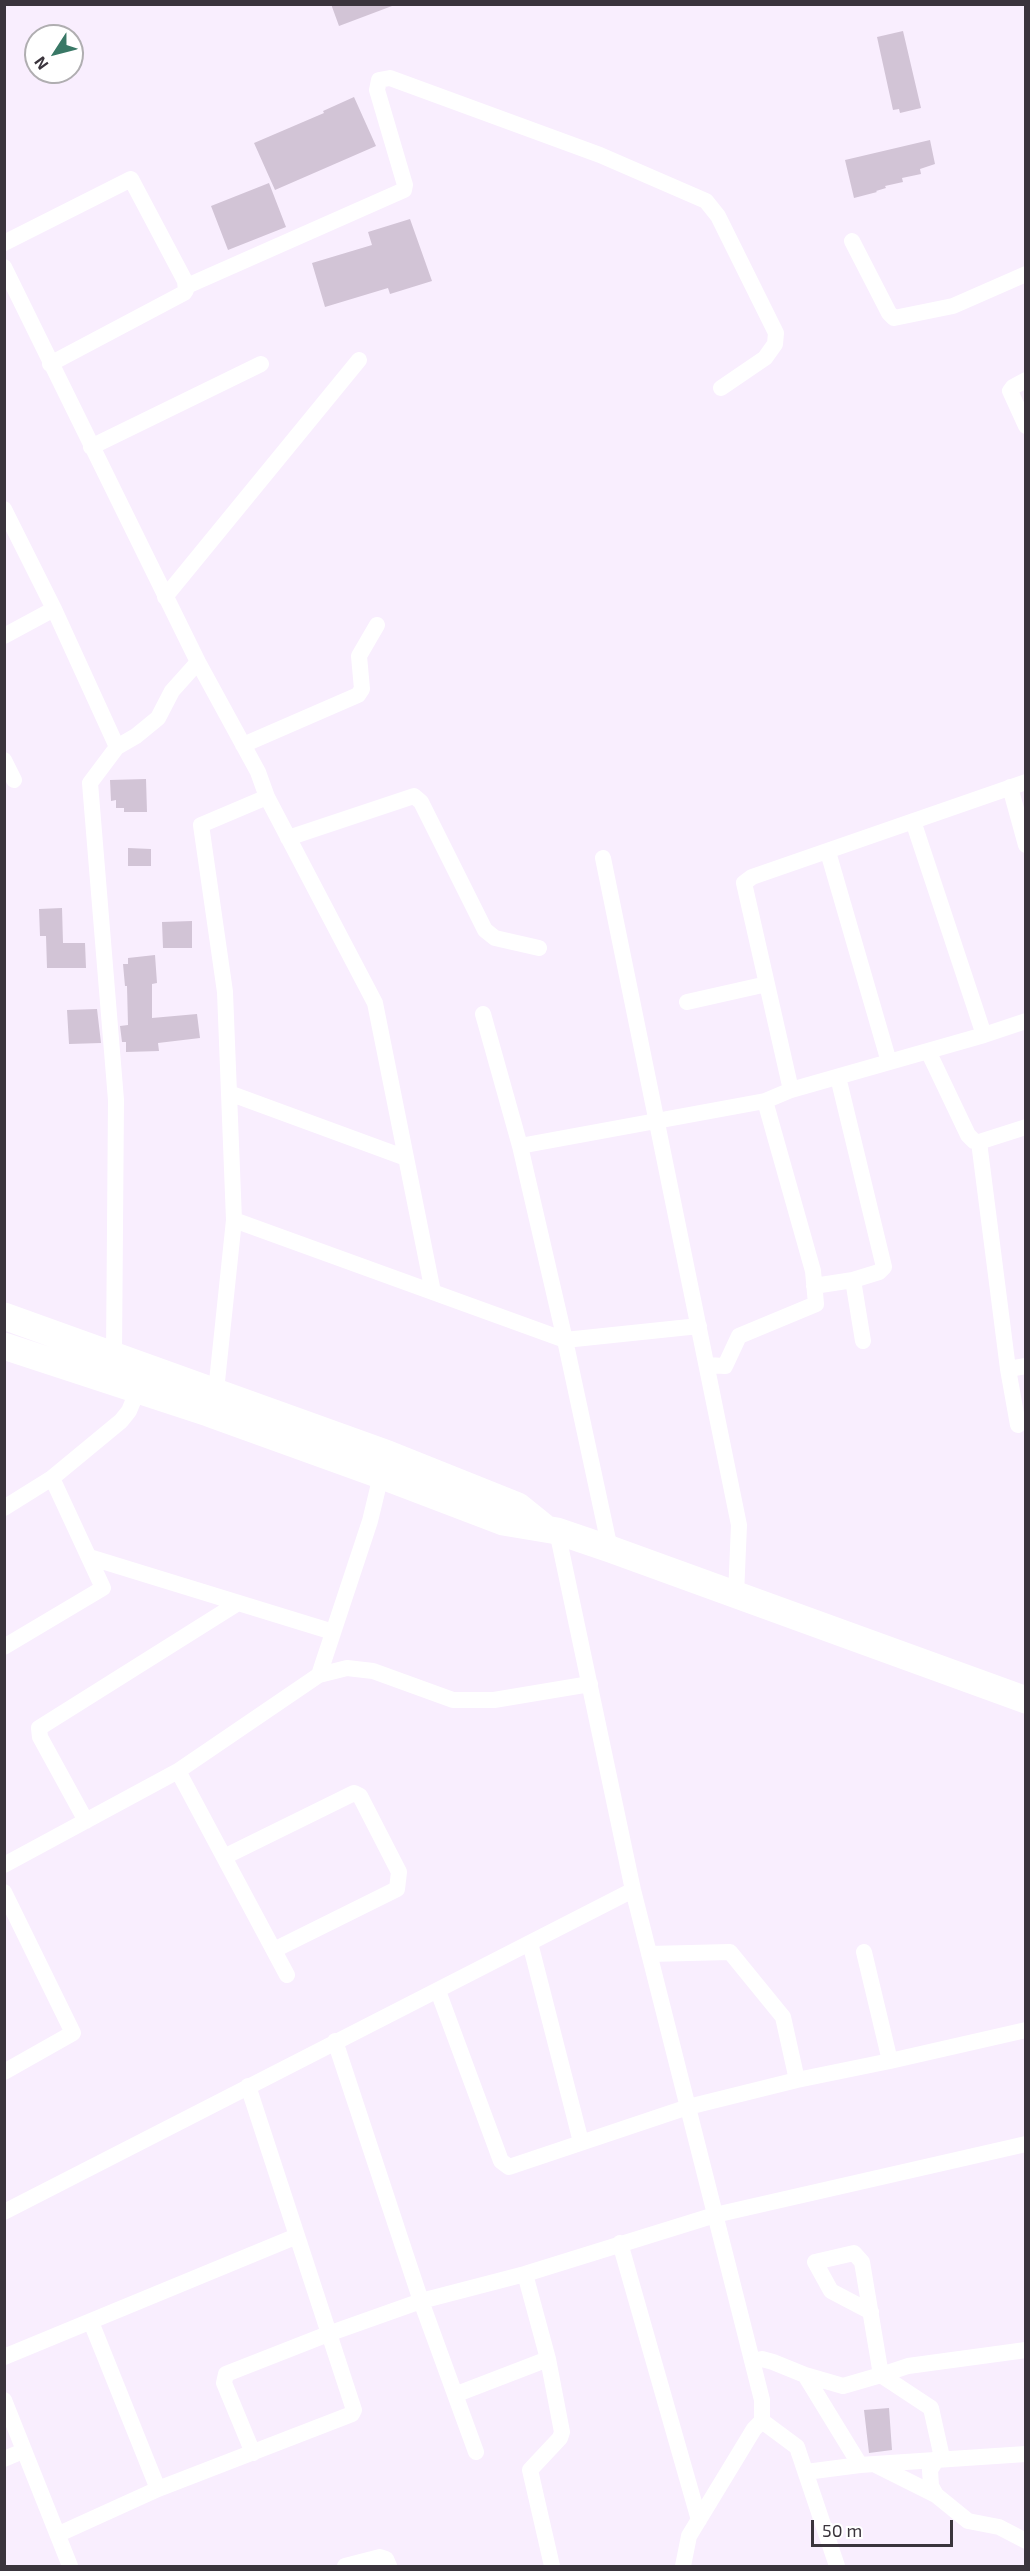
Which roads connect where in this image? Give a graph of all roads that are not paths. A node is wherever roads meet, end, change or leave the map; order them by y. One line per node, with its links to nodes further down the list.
1 (852, 241): 4 (street)
2 (4, 243): 5 (street)
3 (4, 267): 7 (street)
4 (1026, 274)
5 (187, 286): 7 (street); 10 (street)
6 (359, 360): 15 (street)
7 (50, 364): 12 (street)
8 (261, 364): 12 (street)
9 (1026, 380): 11 (street)
10 (721, 388)
11 (1026, 426)
12 (91, 447): 15 (street)
13 (4, 509): 14 (street)
14 (9, 528): 16 (street)
15 (165, 597): 19 (street)
16 (54, 609): 18 (street); 21 (street)
17 (377, 625): 20 (street)
18 (4, 636)
19 (198, 662): 20 (street); 21 (street)
20 (243, 745): 25 (street)
21 (117, 747): 57 (street)
22 (4, 760): 23 (street)
23 (14, 780)
24 (1018, 784): 26 (street); 28 (street)
25 (267, 797): 27 (street); 41 (street)
26 (913, 821): 29 (street); 36 (street)
27 (288, 838): 31 (street); 47 (street)
28 (1026, 845)
29 (828, 852): 32 (street); 38 (street)
30 (603, 858): 43 (street)
31 (539, 948)
32 (767, 984): 33 (street); 40 (street)
33 (687, 1002)
34 (483, 1014): 46 (street)
35 (1026, 1021): 36 (street)
36 (984, 1035): 37 (street)
37 (928, 1051): 38 (street); 45 (street)
38 (889, 1062): 39 (street)
39 (838, 1077): 40 (street); 49 (street)
40 (791, 1090): 42 (street)
41 (229, 1093): 47 (street); 48 (street)
42 (765, 1101): 43 (street); 50 (street)
43 (655, 1122): 46 (street); 53 (street)
44 (1026, 1126): 45 (street)
45 (979, 1142): 60 (street)
46 (520, 1146): 54 (street)
47 (406, 1158): 51 (street)
48 (234, 1220): 51 (street); 62 (street)
49 (853, 1280): 50 (street); 55 (street)
50 (814, 1286): 58 (street)
51 (433, 1292): 54 (street)
52 (4, 1316): 57 (main road)
53 (699, 1326): 54 (street); 58 (street)
54 (565, 1340): 68 (street)
55 (863, 1341)
56 (4, 1346): 61 (main road)
57 (114, 1355): 61 (main road)
58 (707, 1365): 70 (street)
59 (1026, 1366): 60 (street)
60 (1008, 1369): 63 (street)
61 (143, 1379): 62 (main road); 64 (main road); 65 (street)
62 (216, 1392): 64 (main road)
63 (1018, 1425)
64 (384, 1464): 67 (main road); 72 (street)
65 (52, 1478): 66 (street); 69 (street)
66 (4, 1508)
67 (551, 1529): 68 (main road); 75 (street)
68 (610, 1549): 70 (main road)
69 (89, 1557): 71 (street); 73 (street)
70 (736, 1595): 76 (main road)
71 (238, 1603): 72 (street); 78 (street)
72 (333, 1632): 74 (street)
73 (4, 1647)
74 (319, 1676): 75 (street); 77 (street)
75 (590, 1684): 81 (street)
76 (1026, 1700)
77 (178, 1771): 78 (street); 79 (street)
78 (86, 1821): 80 (street)
79 (224, 1857): 84 (street); 84 (street)
80 (4, 1865)
81 (633, 1890): 83 (street); 86 (street)
82 (4, 1892): 92 (street)
83 (530, 1943): 88 (street); 96 (street)
84 (274, 1950): 87 (street)
85 (864, 1952): 91 (street)
86 (649, 1954): 93 (street); 95 (street)
87 (287, 1975)
88 (438, 1991): 90 (street); 96 (street)
89 (1026, 2030): 91 (street)
90 (335, 2041): 94 (street); 103 (street)
91 (891, 2061): 93 (street)
92 (4, 2072)
93 (797, 2080): 95 (street)
94 (248, 2086): 98 (street); 100 (street)
95 (688, 2107): 96 (street); 99 (street)
96 (581, 2142)
97 (1026, 2144): 99 (street)
98 (4, 2212)
99 (715, 2215): 101 (street); 110 (street)
100 (297, 2236): 105 (street); 106 (street)
101 (620, 2243): 102 (street); 126 (street)
102 (525, 2274): 103 (street); 109 (street)
103 (421, 2301): 106 (street); 113 (street)
104 (870, 2312): 112 (street)
105 (91, 2322): 108 (street); 124 (street)
106 (328, 2334): 118 (street); 118 (street)
107 (1026, 2350): 112 (street)
108 (4, 2356)
109 (548, 2360): 113 (street); 132 (street)
110 (752, 2361): 111 (street); 115 (street)
111 (805, 2375): 112 (street); 122 (street)
112 (881, 2375): 121 (street)
113 (457, 2394): 117 (street)
114 (4, 2400): 116 (street)
115 (762, 2421): 123 (street); 126 (street)
116 (23, 2451): 120 (street); 127 (street)
117 (476, 2452)
118 (253, 2453): 124 (street)
119 (1026, 2454): 121 (street)
120 (4, 2459)
121 (937, 2460): 122 (street); 125 (street)
122 (868, 2465): 123 (street); 125 (street)
123 (806, 2472): 134 (street)
124 (158, 2488): 127 (street)
125 (936, 2495): 128 (street)
126 (699, 2520): 133 (street)
127 (59, 2534): 129 (street)
128 (1026, 2541)
129 (70, 2566)
130 (345, 2566): 131 (street)
131 (389, 2566)
132 (552, 2566)
133 (683, 2566)
134 (837, 2566)

